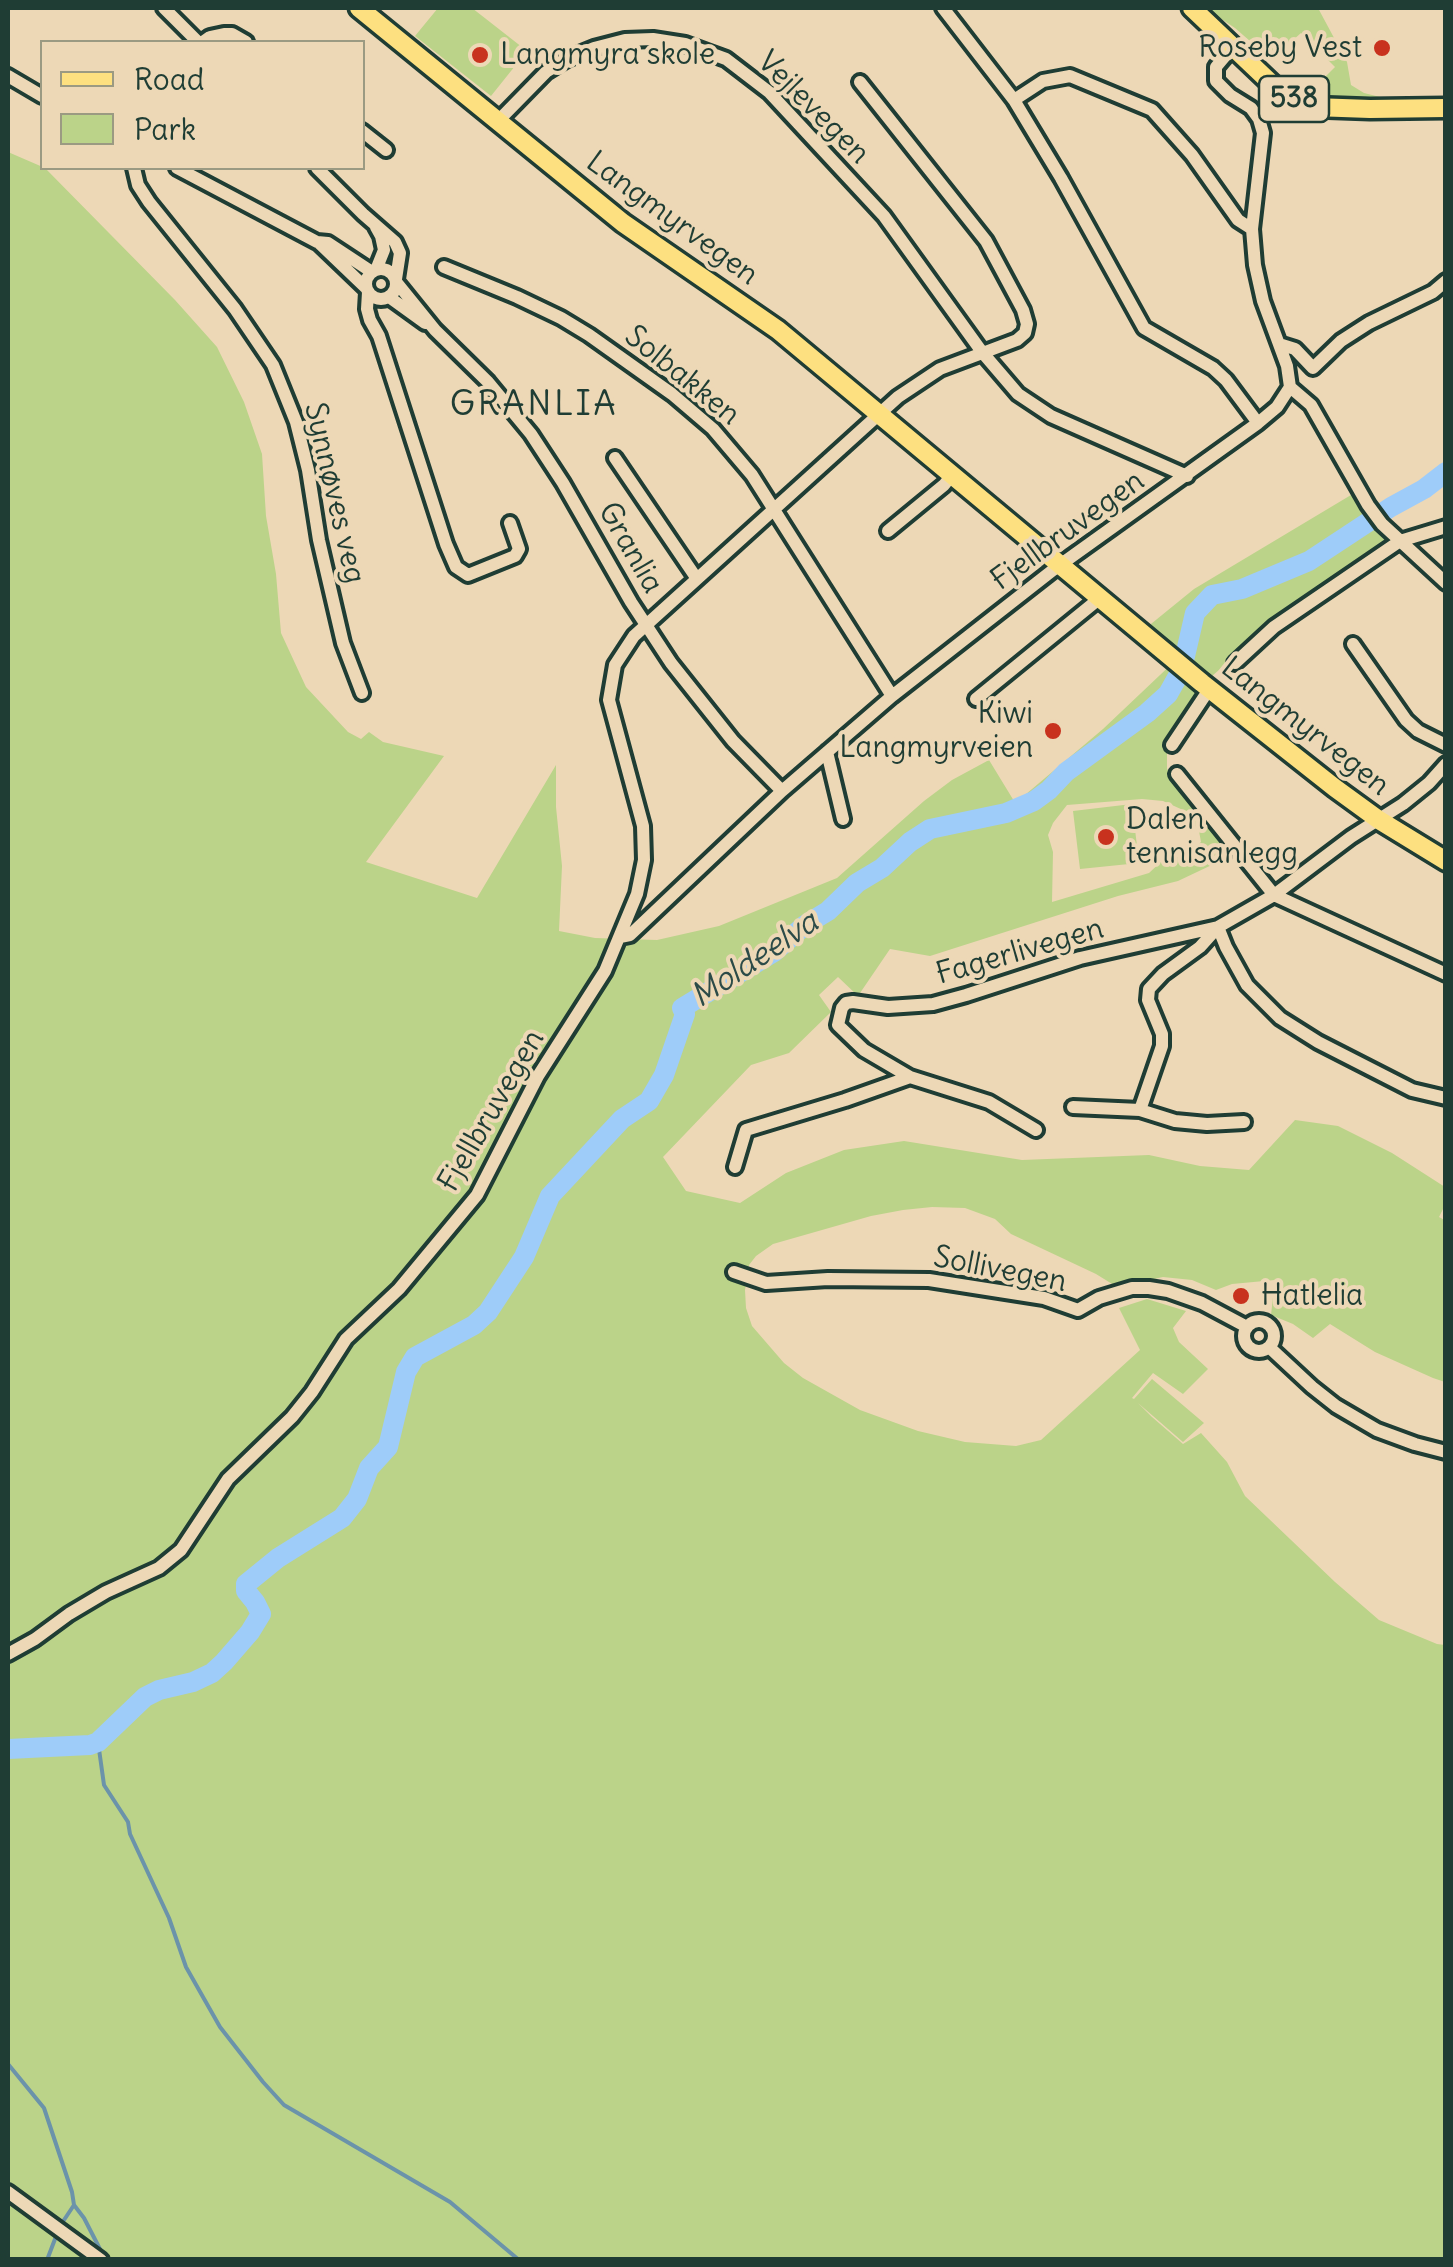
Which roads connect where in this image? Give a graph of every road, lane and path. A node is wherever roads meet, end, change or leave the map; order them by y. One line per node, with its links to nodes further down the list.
1 (164, 8): 5 (street)
2 (358, 8): 14 (main road, Langmyrvegen)
3 (943, 8): 12 (street)
4 (1192, 8): 8 (main road, 538)
5 (199, 40)
6 (205, 40): 7 (street)
7 (242, 40)
8 (1232, 48): 13 (main road, 538); 21 (street)
9 (8, 76): 11 (street)
10 (860, 82): 32 (street)
11 (40, 95)
12 (1014, 100): 21 (street); 35 (street)
13 (1440, 107)
14 (498, 120): 32 (street, Vejlevegen); 34 (main road, Langmyrvegen)
15 (365, 133): 16 (street)
16 (386, 150)
17 (134, 170): 52 (street, Synnøves veg)
18 (181, 170): 22 (street, Granlia)
19 (319, 170): 20 (street)
20 (374, 225): 24 (street); 25 (street)
21 (1252, 229): 31 (street)
22 (317, 242): 24 (street, Granlia); 27 (street, Granlia)
23 (444, 267): 39 (street, Solbakken)
24 (374, 271): 25 (street, Granlia); 27 (street)
25 (396, 281): 28 (street); 29 (street, Granlia)
26 (1446, 281): 31 (street)
27 (367, 290): 28 (street, Granlia); 30 (street)
28 (387, 298): 29 (street, Granlia); 30 (street)
29 (435, 330): 48 (street, Granlia)
30 (379, 336): 40 (street)
31 (1279, 344): 33 (street)
32 (982, 352): 34 (street); 38 (street, Vejlevegen)
33 (1290, 388): 35 (street, Fjellbruvegen); 43 (street)
34 (878, 413): 37 (main road, Langmyrvegen); 39 (street)
35 (1258, 423): 38 (street, Fjellbruvegen)
36 (615, 458): 45 (street)
37 (952, 475): 42 (street); 44 (main road, Langmyrvegen)
38 (1186, 476): 44 (street, Fjellbruvegen)
39 (773, 508): 45 (street); 53 (street, Solbakken)
40 (510, 523)
41 (1446, 527): 43 (street)
42 (888, 531)
43 (1400, 541): 46 (street); 50 (street)
44 (1060, 564): 47 (main road, Langmyrvegen); 53 (street, Fjellbruvegen)
45 (697, 579): 48 (street)
46 (1446, 583)
47 (1100, 598): 51 (main road, Langmyrvegen); 54 (street)
48 (645, 625): 60 (street, Granlia); 66 (street)
49 (1353, 644): 56 (street)
50 (1235, 663)
51 (1206, 686): 55 (street); 62 (main road, Langmyrvegen)
52 (362, 694)
53 (892, 696): 57 (street, Fjellbruvegen)
54 (976, 699)
55 (1172, 744)
56 (1446, 744)
57 (827, 752): 60 (street, Fjellbruvegen); 61 (street)
58 (1446, 764): 62 (street, Fagerlivegen)
59 (1176, 774): 64 (street)
60 (782, 791): 66 (street, Fjellbruvegen)
61 (843, 818)
62 (1379, 820): 63 (main road, Langmyrvegen); 64 (street, Fagerlivegen)
63 (1446, 861)
64 (1274, 895): 65 (street, Fagerlivegen); 67 (street)
65 (1218, 927): 68 (street, Fagerlivegen); 69 (street); 71 (street)
66 (620, 937): 79 (street, Fjellbruvegen)
67 (1446, 974)
68 (910, 1077): 73 (street, Fagerlivegen); 74 (street)
69 (1446, 1098)
70 (1072, 1108): 71 (street)
71 (1140, 1110): 72 (street)
72 (1244, 1122)
73 (1036, 1130)
74 (735, 1167)
75 (734, 1272): 76 (street, Sollivegen)
76 (1247, 1326): 77 (street, Sollivegen); 77 (street, Sollivegen)
77 (1269, 1347): 78 (street, Sollivegen)
78 (1446, 1452)
79 (8, 1654)
80 (8, 2192): 81 (street)
81 (101, 2260)

